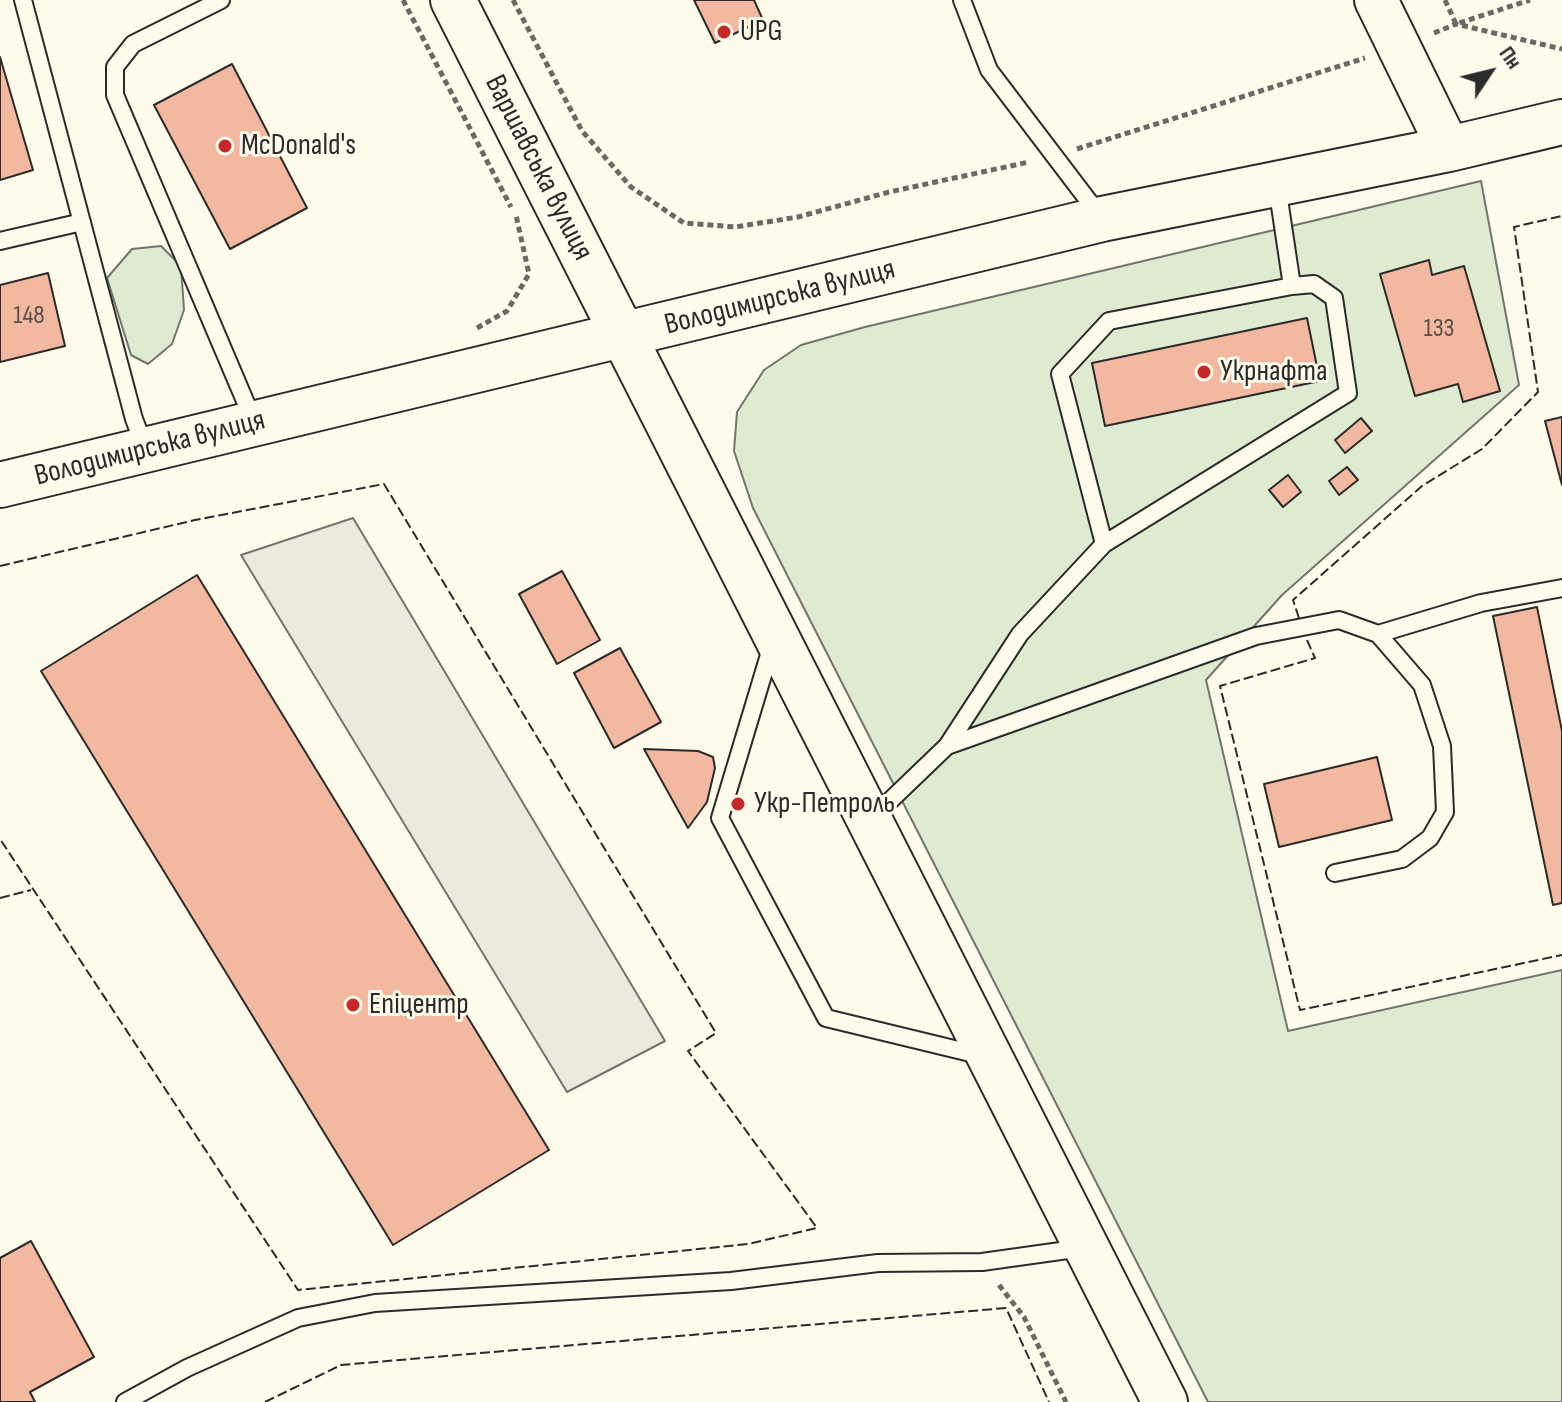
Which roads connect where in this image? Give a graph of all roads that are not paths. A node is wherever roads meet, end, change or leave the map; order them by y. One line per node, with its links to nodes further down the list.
1 (23, 0): 10 (lane)
2 (221, 0): 14 (lane)
3 (453, 0): 13 (main road, Варшавська вулиця)
4 (962, 0): 9 (lane)
5 (1376, 0): 7 (street)
6 (1562, 122): 7 (main road, Володимирська вулиця)
7 (1449, 149): 8 (main road, Володимирська вулиця)
8 (1277, 184): 9 (main road, Володимирська вулиця); 12 (lane)
9 (1102, 219): 13 (main road, Володимирська вулиця)
10 (82, 222): 11 (lane); 15 (lane)
11 (0, 241)
12 (1292, 286): 17 (lane); 17 (lane)
13 (623, 337): 14 (main road, Володимирська вулиця); 20 (main road, Варшавська вулиця)
14 (254, 423): 15 (main road, Володимирська вулиця)
15 (146, 450): 16 (main road, Володимирська вулиця)
16 (0, 485)
17 (1104, 544): 21 (lane)
18 (1562, 588): 19 (lane)
19 (1378, 634): 21 (lane); 23 (lane)
20 (775, 636): 22 (main road, Варшавська вулиця); 24 (lane)
21 (947, 746): 22 (lane)
22 (869, 821): 24 (main road, Варшавська вулиця)
23 (1335, 873)
24 (990, 1057): 25 (main road, Варшавська вулиця)
25 (1087, 1247): 26 (lane); 27 (main road, Варшавська вулиця)
26 (125, 1402)
27 (1165, 1402)

